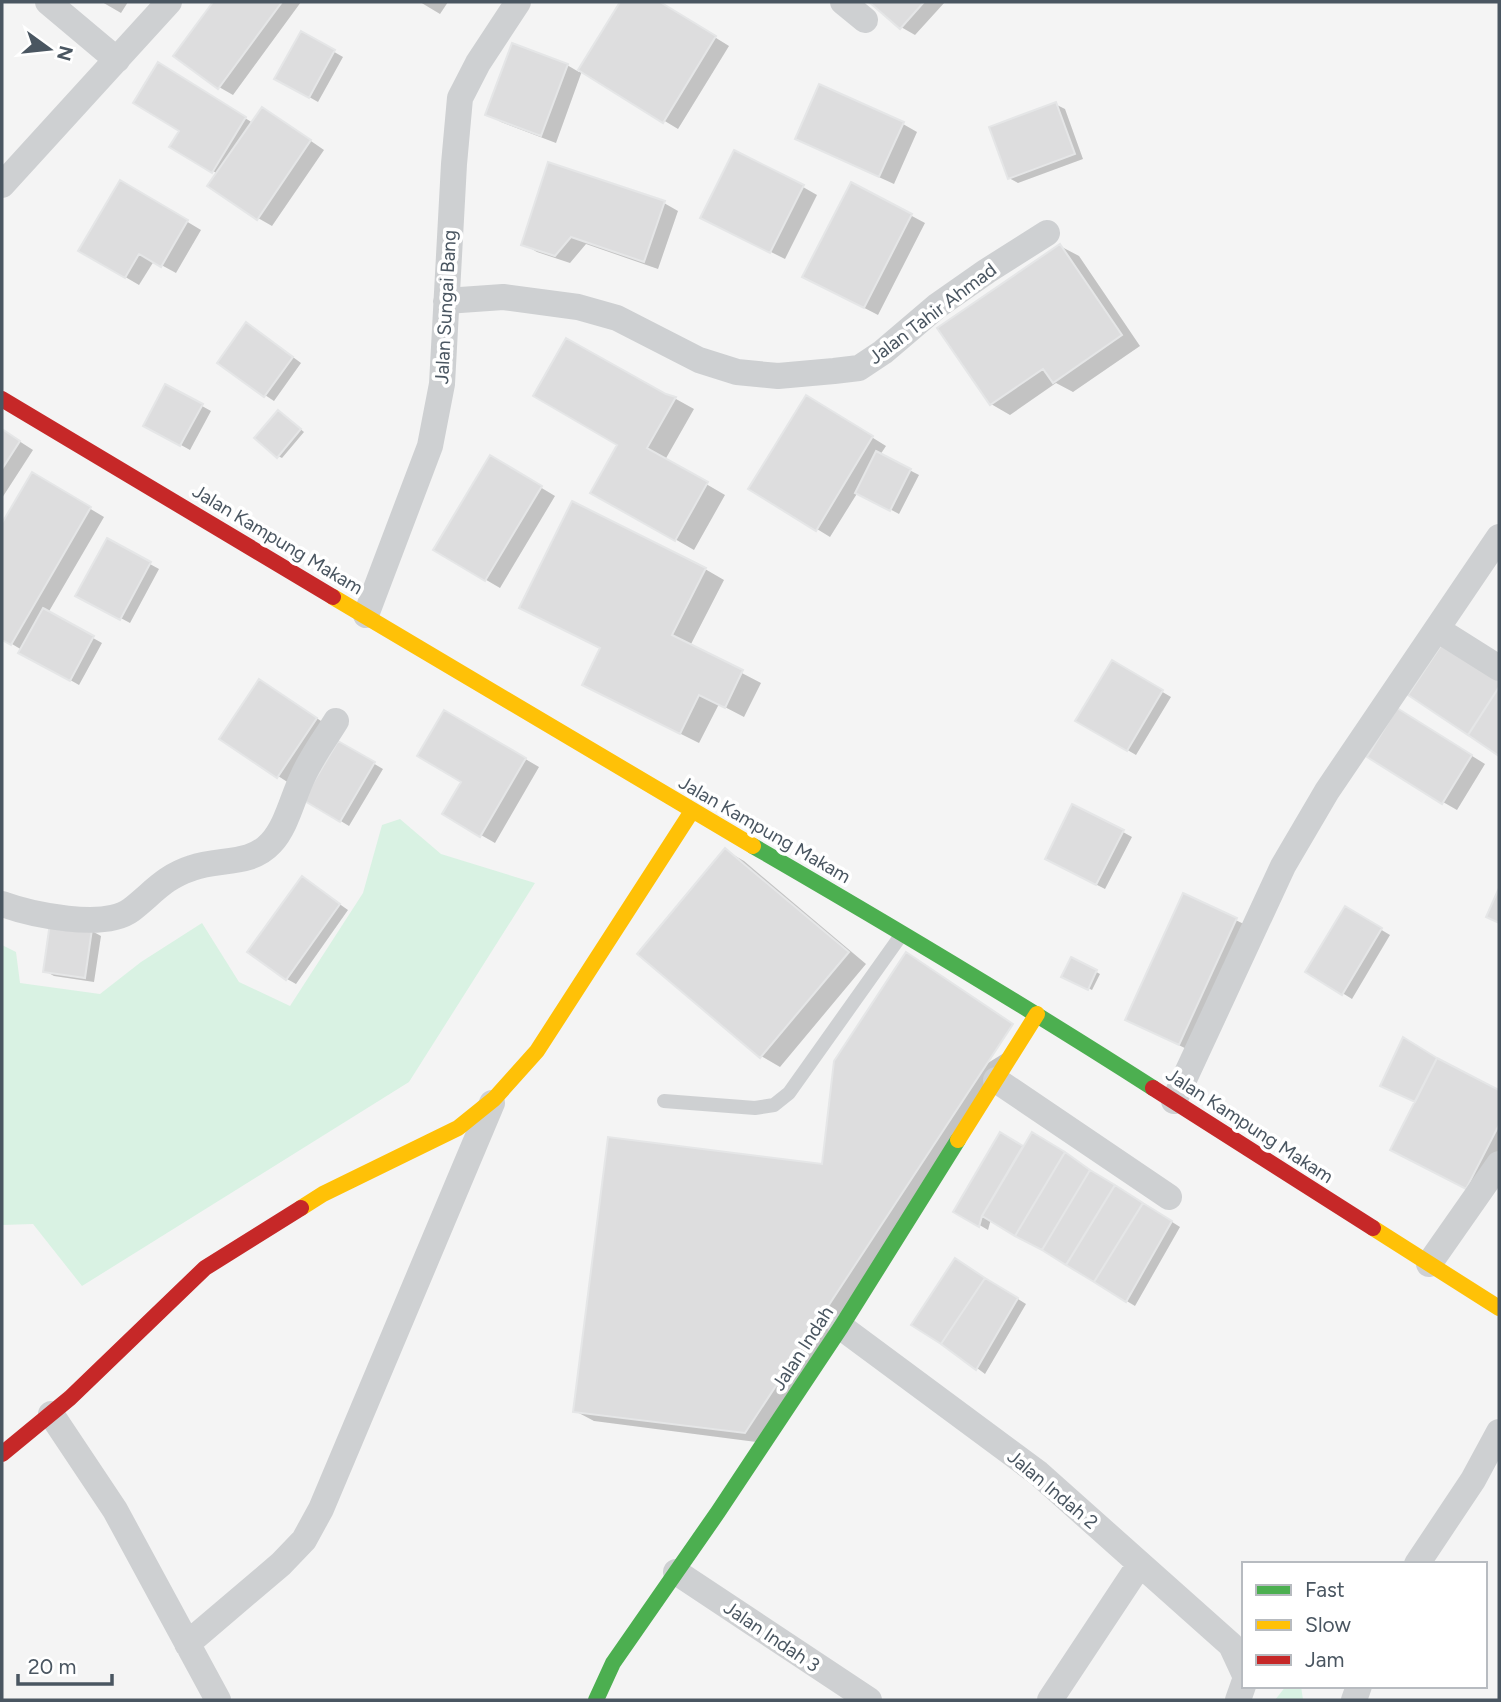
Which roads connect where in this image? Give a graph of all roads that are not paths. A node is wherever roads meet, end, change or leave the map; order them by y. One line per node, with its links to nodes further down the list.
1 (48, 2): 6 (street)
2 (169, 2): 6 (street)
3 (517, 2): 9 (street, Jalan Sungai Bang)
4 (843, 2): 5 (street)
5 (865, 20)
6 (117, 60): 7 (street)
7 (2, 185)
8 (1047, 233): 9 (street, Jalan Tahir Ahmad)
9 (446, 301): 12 (street, Jalan Sungai Bang)
10 (2, 399): 12 (street, Jalan Kampung Makam)
11 (1499, 537): 13 (street)
12 (366, 615): 16 (street, Jalan Kampung Makam)
13 (1437, 629): 14 (street); 23 (street)
14 (1499, 668)
15 (336, 721): 17 (street)
16 (692, 811): 18 (street, Jalan Kampung Makam); 21 (street)
17 (2, 904)
18 (903, 933): 19 (street, Jalan Kampung Makam); 22 (lane)
19 (1037, 1014): 20 (street, Jalan Indah); 23 (street, Jalan Kampung Makam)
20 (996, 1080): 25 (street); 28 (street, Jalan Indah)
21 (494, 1099): 29 (street); 35 (street)
22 (664, 1101)
23 (1174, 1101): 26 (street, Jalan Kampung Makam)
24 (1499, 1164): 26 (street)
25 (1169, 1197)
26 (1429, 1264): 27 (street, Jalan Kampung Makam)
27 (1499, 1308)
28 (841, 1327): 33 (street, Jalan Indah 2); 34 (street, Jalan Indah)
29 (51, 1414): 31 (street); 35 (street)
30 (1499, 1432): 32 (street)
31 (2, 1454)
32 (1418, 1562)
33 (1140, 1564): 36 (street, Jalan Indah 2); 41 (street)
34 (676, 1572): 37 (street, Jalan Indah); 40 (street, Jalan Indah 3)
35 (187, 1644): 38 (street)
36 (1242, 1669)
37 (598, 1695): 39 (lane)
38 (218, 1700)
39 (616, 1700)
40 (869, 1700)
41 (1050, 1700)

